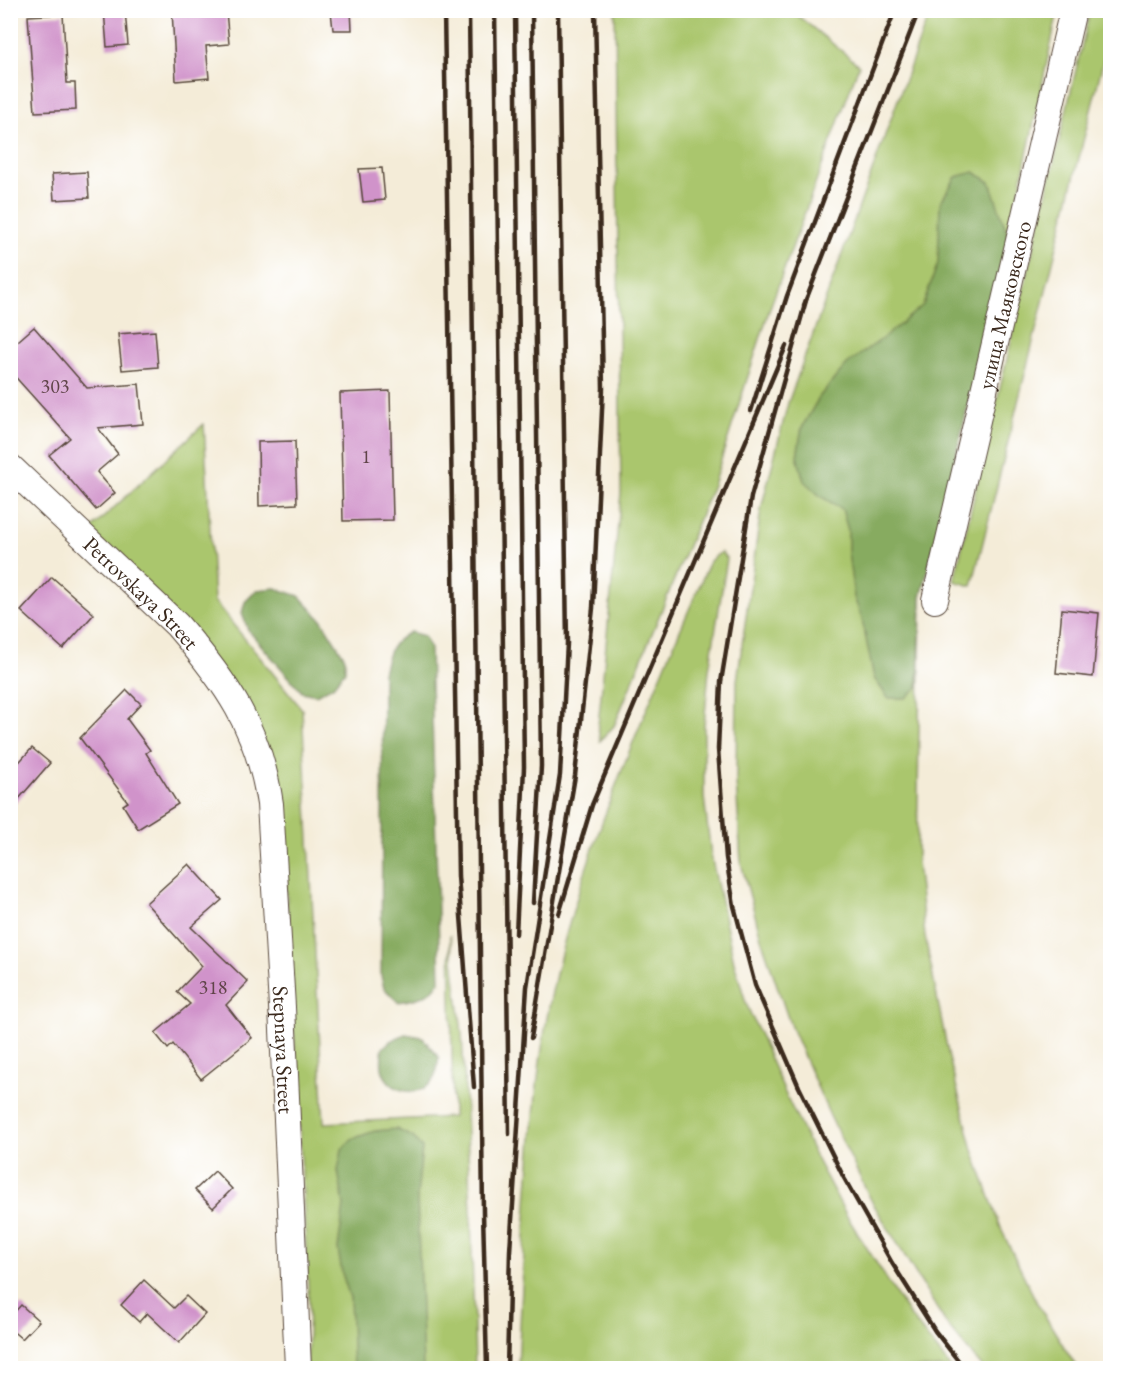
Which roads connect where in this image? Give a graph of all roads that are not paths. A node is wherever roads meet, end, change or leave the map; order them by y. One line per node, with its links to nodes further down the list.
1 (1073, 10): 3 (street, улица Маяковского)
2 (10, 467): 4 (street, Petrovskaya Street)
3 (935, 600)
4 (252, 734): 5 (street, Stepnaya Street)
5 (298, 1368)

